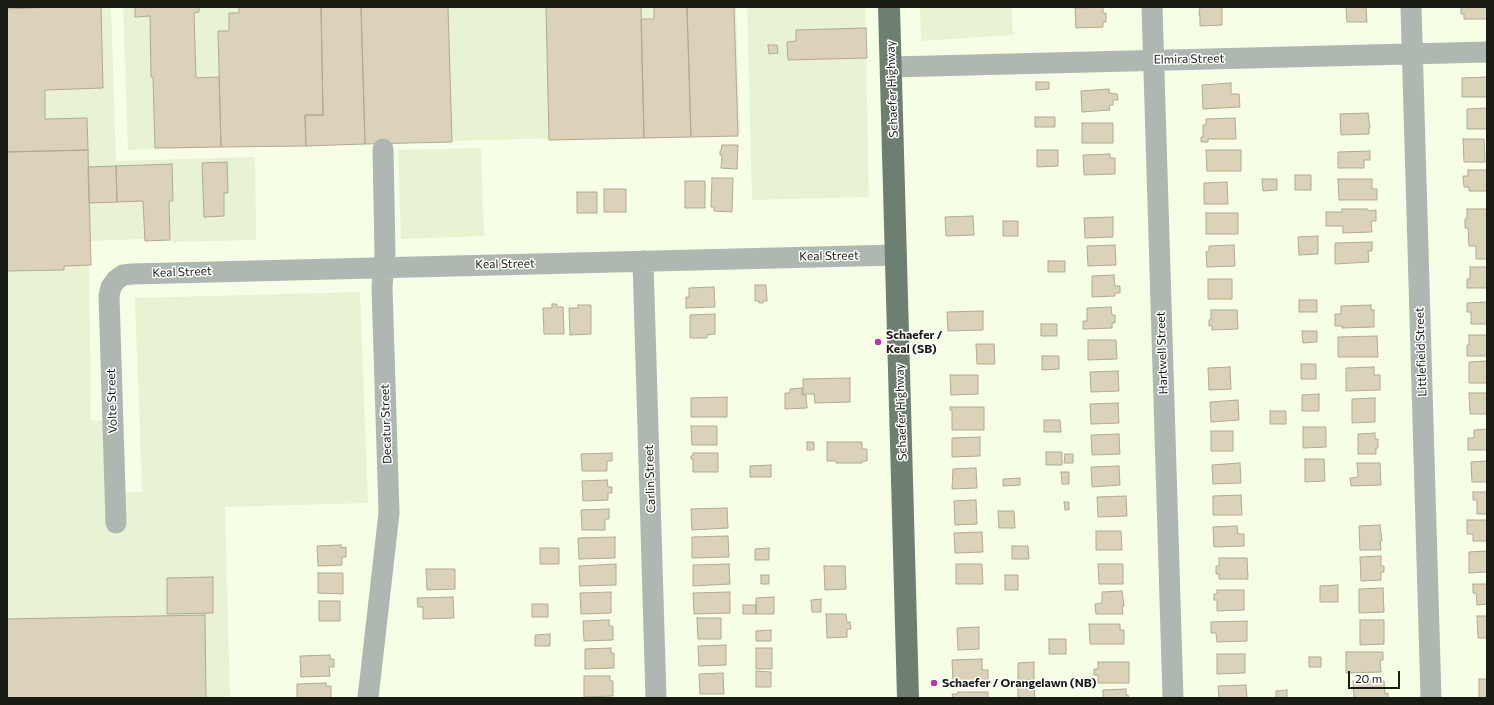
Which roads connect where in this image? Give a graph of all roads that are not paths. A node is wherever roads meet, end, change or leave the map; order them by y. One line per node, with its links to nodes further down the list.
1 (889, 7): 7 (main road, Schaefer Highway)
2 (1152, 7): 6 (street, Hartwell Street)
3 (1412, 7): 5 (street, Littlefield Street)
4 (1487, 52): 5 (street, Elmira Street)
5 (1413, 54): 6 (street, Elmira Street); 18 (street, Littlefield Street)
6 (1153, 60): 7 (street, Elmira Street); 17 (street, Hartwell Street)
7 (891, 67): 9 (main road, Schaefer Highway)
8 (384, 149): 11 (street, Decatur Street)
9 (896, 255): 10 (street, Keal Street); 16 (main road, Schaefer Highway)
10 (643, 261): 11 (street, Keal Street); 15 (street, Carlin Street)
11 (384, 267): 12 (street, Keal Street); 14 (street, Decatur Street)
12 (116, 280): 13 (street, Volte Street)
13 (116, 524)
14 (368, 698)
15 (656, 698)
16 (908, 698)
17 (1173, 698)
18 (1431, 698)

